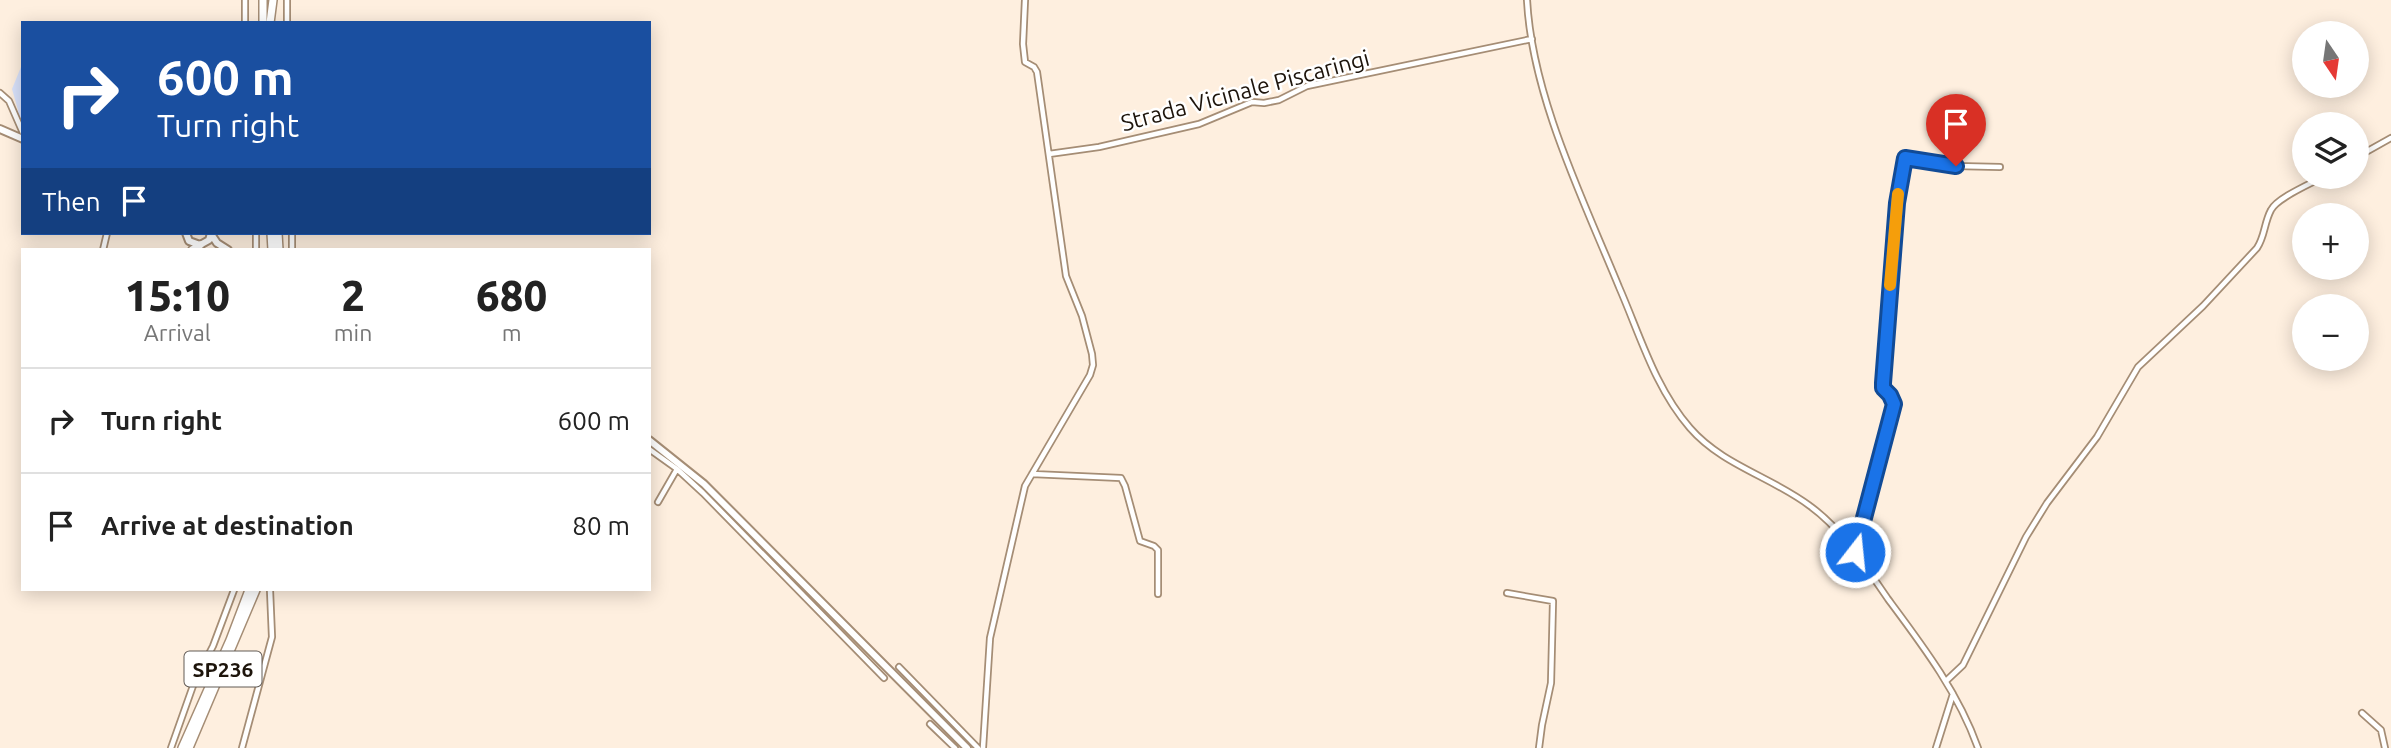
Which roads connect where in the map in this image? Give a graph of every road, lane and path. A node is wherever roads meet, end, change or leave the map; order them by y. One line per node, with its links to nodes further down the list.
1 (245, 0): 7 (street)
2 (263, 0): 8 (highway)
3 (271, 0): 9 (highway)
4 (286, 0): 10 (street)
5 (1025, 0): 20 (street)
6 (1527, 0): 11 (street)
7 (246, 21)
8 (263, 21)
9 (270, 21)
10 (287, 21)
11 (1532, 39): 20 (street, Strada Vicinale Piscaringi); 35 (street)
12 (0, 93): 13 (street)
13 (14, 116): 15 (street); 16 (street)
14 (0, 129): 16 (main road)
15 (21, 129)
16 (10, 133): 17 (main road)
17 (21, 138)
18 (2391, 138): 19 (street)
19 (2369, 150)
20 (1049, 153): 33 (street)
21 (2000, 167): 35 (street)
22 (2302, 189): 45 (street)
23 (210, 235): 27 (main road)
24 (212, 235): 26 (main road)
25 (187, 237): 27 (main road)
26 (217, 243): 27 (main road); 29 (main road)
27 (203, 244): 28 (highway)
28 (195, 248)
29 (225, 248)
30 (651, 442): 42 (main road)
31 (651, 450): 32 (street)
32 (677, 469): 34 (street); 42 (street)
33 (1032, 474): 41 (street); 56 (street)
34 (658, 502)
35 (1855, 552): 45 (street)
36 (234, 591): 50 (street)
37 (249, 591): 51 (highway, SP236)
38 (256, 591): 52 (highway, SP236)
39 (270, 591): 53 (street)
40 (1507, 593): 57 (street)
41 (1158, 594)
42 (828, 615): 44 (street); 49 (main road)
43 (900, 667): 55 (street)
44 (884, 678)
45 (1947, 681): 46 (street)
46 (1953, 693): 58 (street); 59 (street)
47 (2362, 713): 60 (street)
48 (930, 724): 54 (street)
49 (965, 747)
50 (171, 748)
51 (182, 748)
52 (189, 748)
53 (242, 748)
54 (955, 748)
55 (978, 748)
56 (983, 748)
57 (1539, 748)
58 (1936, 748)
59 (1978, 748)
60 (2385, 748)

